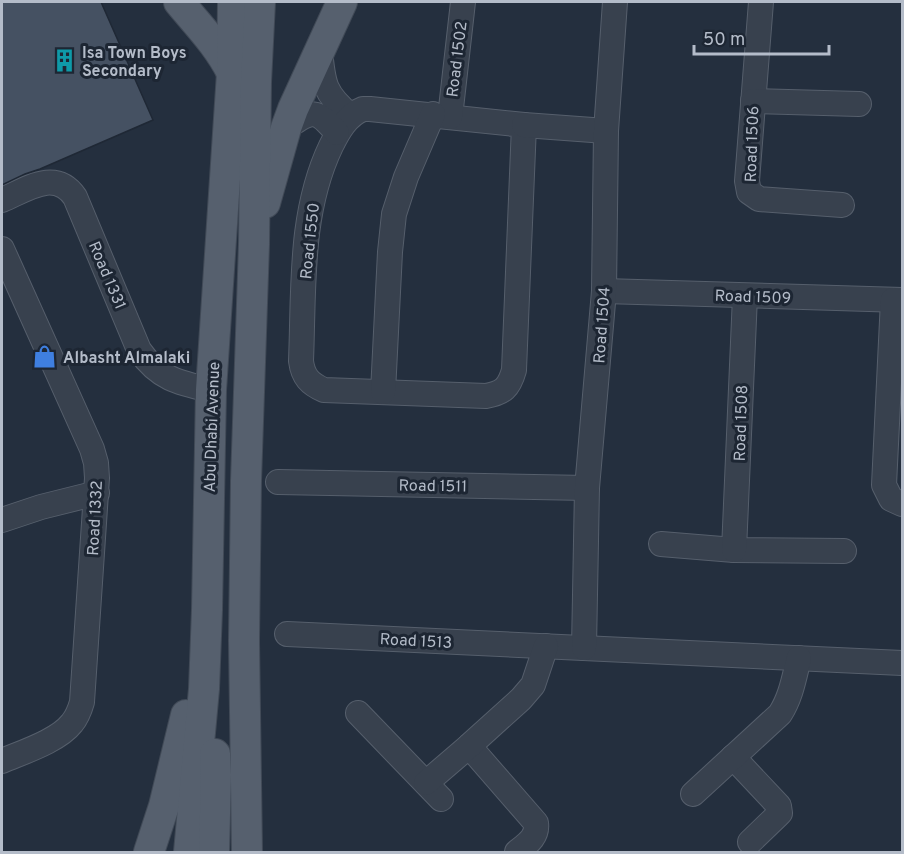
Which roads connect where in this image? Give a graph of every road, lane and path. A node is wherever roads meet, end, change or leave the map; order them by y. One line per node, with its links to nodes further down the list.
1 (179, 2): 9 (main road)
2 (233, 2): 9 (main road, Abu Dhabi Avenue)
3 (260, 2): 19 (main road)
4 (342, 2): 8 (main road)
5 (463, 2): 12 (street, Road 1502)
6 (615, 2): 16 (street, Road 1504)
7 (760, 2): 10 (street, Road 1506)
8 (320, 50): 13 (street); 15 (main road)
9 (232, 73): 24 (main road, Abu Dhabi Avenue)
10 (753, 100): 11 (street); 18 (street, Road 1506)
11 (859, 104)
12 (441, 116): 13 (street); 14 (street); 25 (street)
13 (344, 125): 15 (street); 25 (street, Road 1550)
14 (524, 125): 16 (street); 25 (street, Road 1550)
15 (286, 128): 19 (main road)
16 (606, 131): 21 (street, Road 1504)
17 (2, 200): 24 (street, Road 1331)
18 (842, 205)
19 (254, 244): 47 (main road)
20 (2, 249): 28 (street, Road 1332)
21 (604, 291): 22 (street, Road 1509); 27 (street, Road 1504)
22 (745, 296): 23 (street, Road 1509); 32 (street, Road 1508)
23 (898, 300): 29 (street)
24 (211, 390): 34 (main road, Abu Dhabi Avenue)
25 (383, 392)
26 (278, 482): 27 (street, Road 1511)
27 (587, 488): 37 (street, Road 1504)
28 (97, 493): 30 (street); 44 (street, Road 1332)
29 (903, 504)
30 (2, 520)
31 (661, 544): 32 (street)
32 (734, 550): 33 (street)
33 (844, 551)
34 (207, 610): 40 (main road, Abu Dhabi Avenue); 48 (main road)
35 (286, 634): 36 (street, Road 1513)
36 (546, 646): 37 (street, Road 1513); 42 (street)
37 (584, 648): 38 (street, Road 1513)
38 (799, 658): 39 (street, Road 1513); 43 (street)
39 (903, 663)
40 (204, 689): 49 (main road, Abu Dhabi Avenue); 50 (main road)
41 (358, 713): 42 (street)
42 (469, 746): 51 (street)
43 (733, 757): 45 (street); 46 (street)
44 (2, 761)
45 (693, 794)
46 (750, 842)
47 (248, 846)
48 (149, 852)
49 (189, 852)
50 (214, 852)
51 (518, 852)

